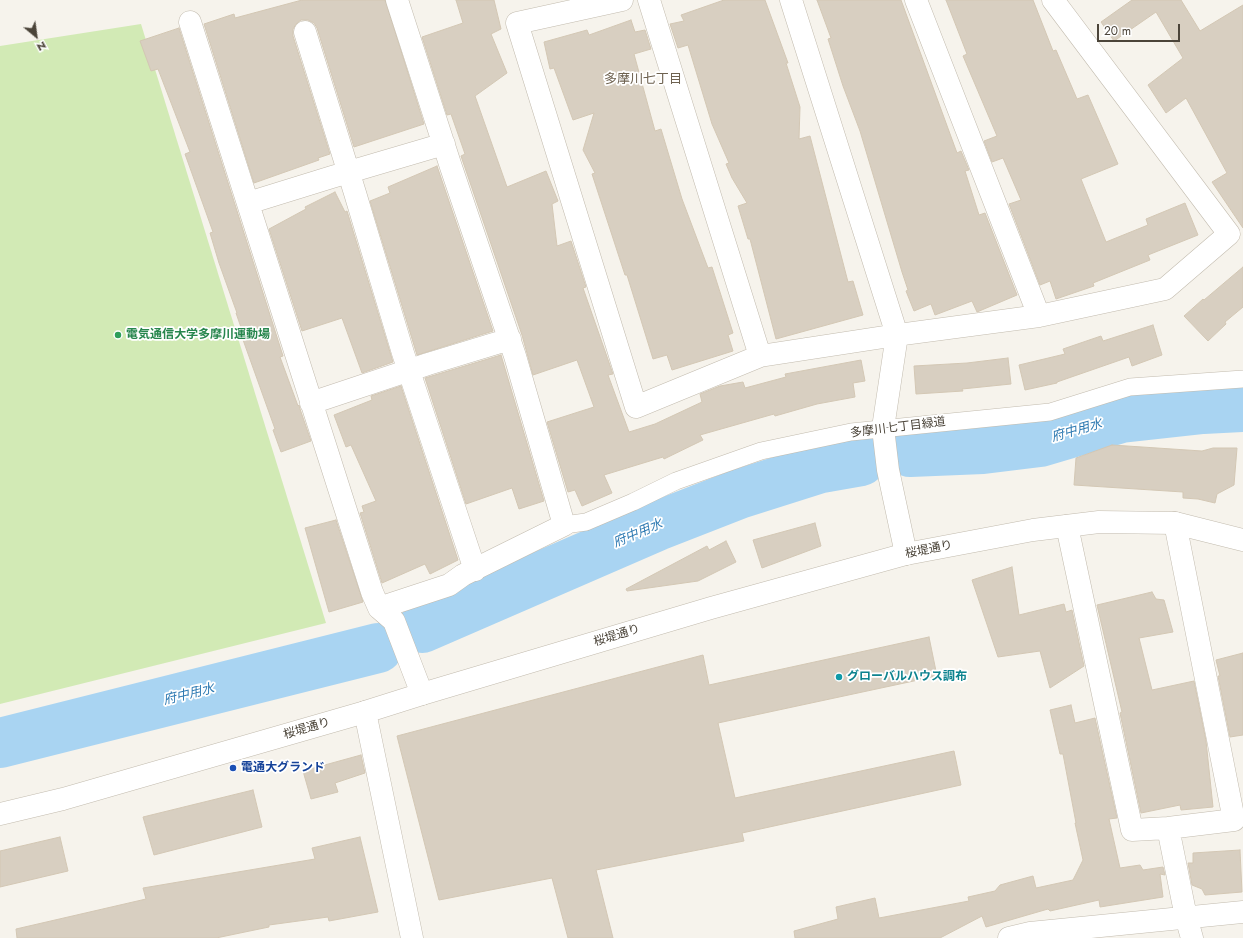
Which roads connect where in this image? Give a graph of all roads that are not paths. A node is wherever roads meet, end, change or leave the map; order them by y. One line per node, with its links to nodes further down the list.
1 (397, 0): 9 (street)
2 (622, 0): 15 (street)
3 (649, 0): 15 (street)
4 (791, 0): 13 (street)
5 (916, 0): 12 (street)
6 (1052, 0): 12 (street)
7 (190, 22): 11 (street)
8 (305, 32): 10 (street)
9 (444, 144): 10 (street); 14 (street)
10 (348, 172): 11 (street); 16 (street)
11 (248, 204): 18 (street)
12 (1039, 316): 13 (street)
13 (897, 335): 15 (street); 19 (street)
14 (510, 339): 16 (street); 21 (street)
15 (760, 356)
16 (409, 371): 18 (street); 25 (street)
17 (1243, 379): 19 (street, 多摩川七丁目緑道)
18 (311, 403): 26 (street)
19 (883, 428): 21 (street, 多摩川七丁目緑道); 24 (street)
20 (1175, 523): 22 (street, 桜堤通り); 23 (street, 桜堤通り); 30 (street)
21 (564, 525): 25 (street)
22 (1067, 526): 24 (street, 桜堤通り); 30 (street)
23 (1243, 540)
24 (906, 554): 27 (street, 桜堤通り)
25 (475, 570): 26 (street)
26 (379, 608): 27 (street)
27 (422, 694): 28 (street, 桜堤通り)
28 (365, 712): 29 (street, 桜堤通り); 34 (street)
29 (0, 814)
30 (1168, 828): 32 (street)
31 (1243, 912): 32 (street)
32 (1186, 917): 33 (street); 35 (street)
33 (1023, 936)
34 (412, 938)
35 (1192, 938)

